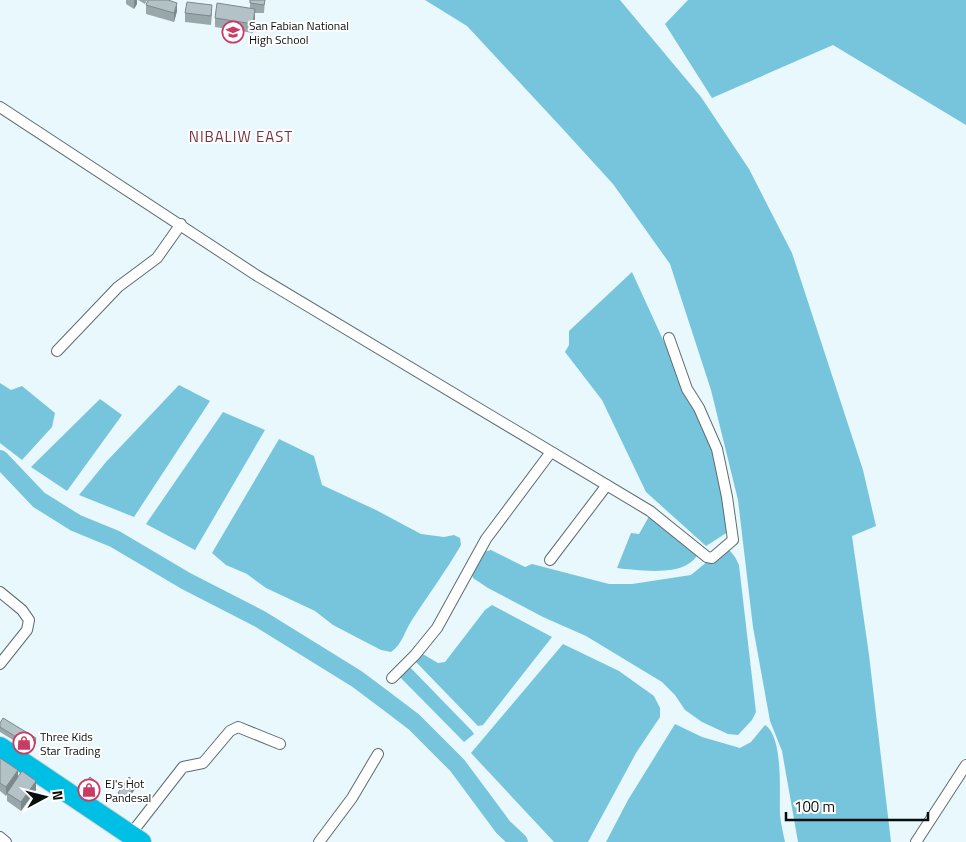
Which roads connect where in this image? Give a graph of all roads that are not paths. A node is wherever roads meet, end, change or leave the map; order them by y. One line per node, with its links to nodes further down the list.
1 (0, 107): 2 (street)
2 (181, 224): 4 (street); 5 (street)
3 (670, 338): 6 (street)
4 (57, 351)
5 (551, 452): 6 (street); 10 (street)
6 (606, 485): 7 (street)
7 (550, 560)
8 (0, 592): 9 (street)
9 (0, 664)
10 (392, 678)
11 (280, 744): 16 (street)
12 (0, 747): 16 (highway)
13 (378, 754): 18 (street)
14 (965, 768): 19 (street)
15 (0, 837): 17 (street)
16 (135, 838)
17 (6, 842)
18 (319, 842)
19 (916, 842)

